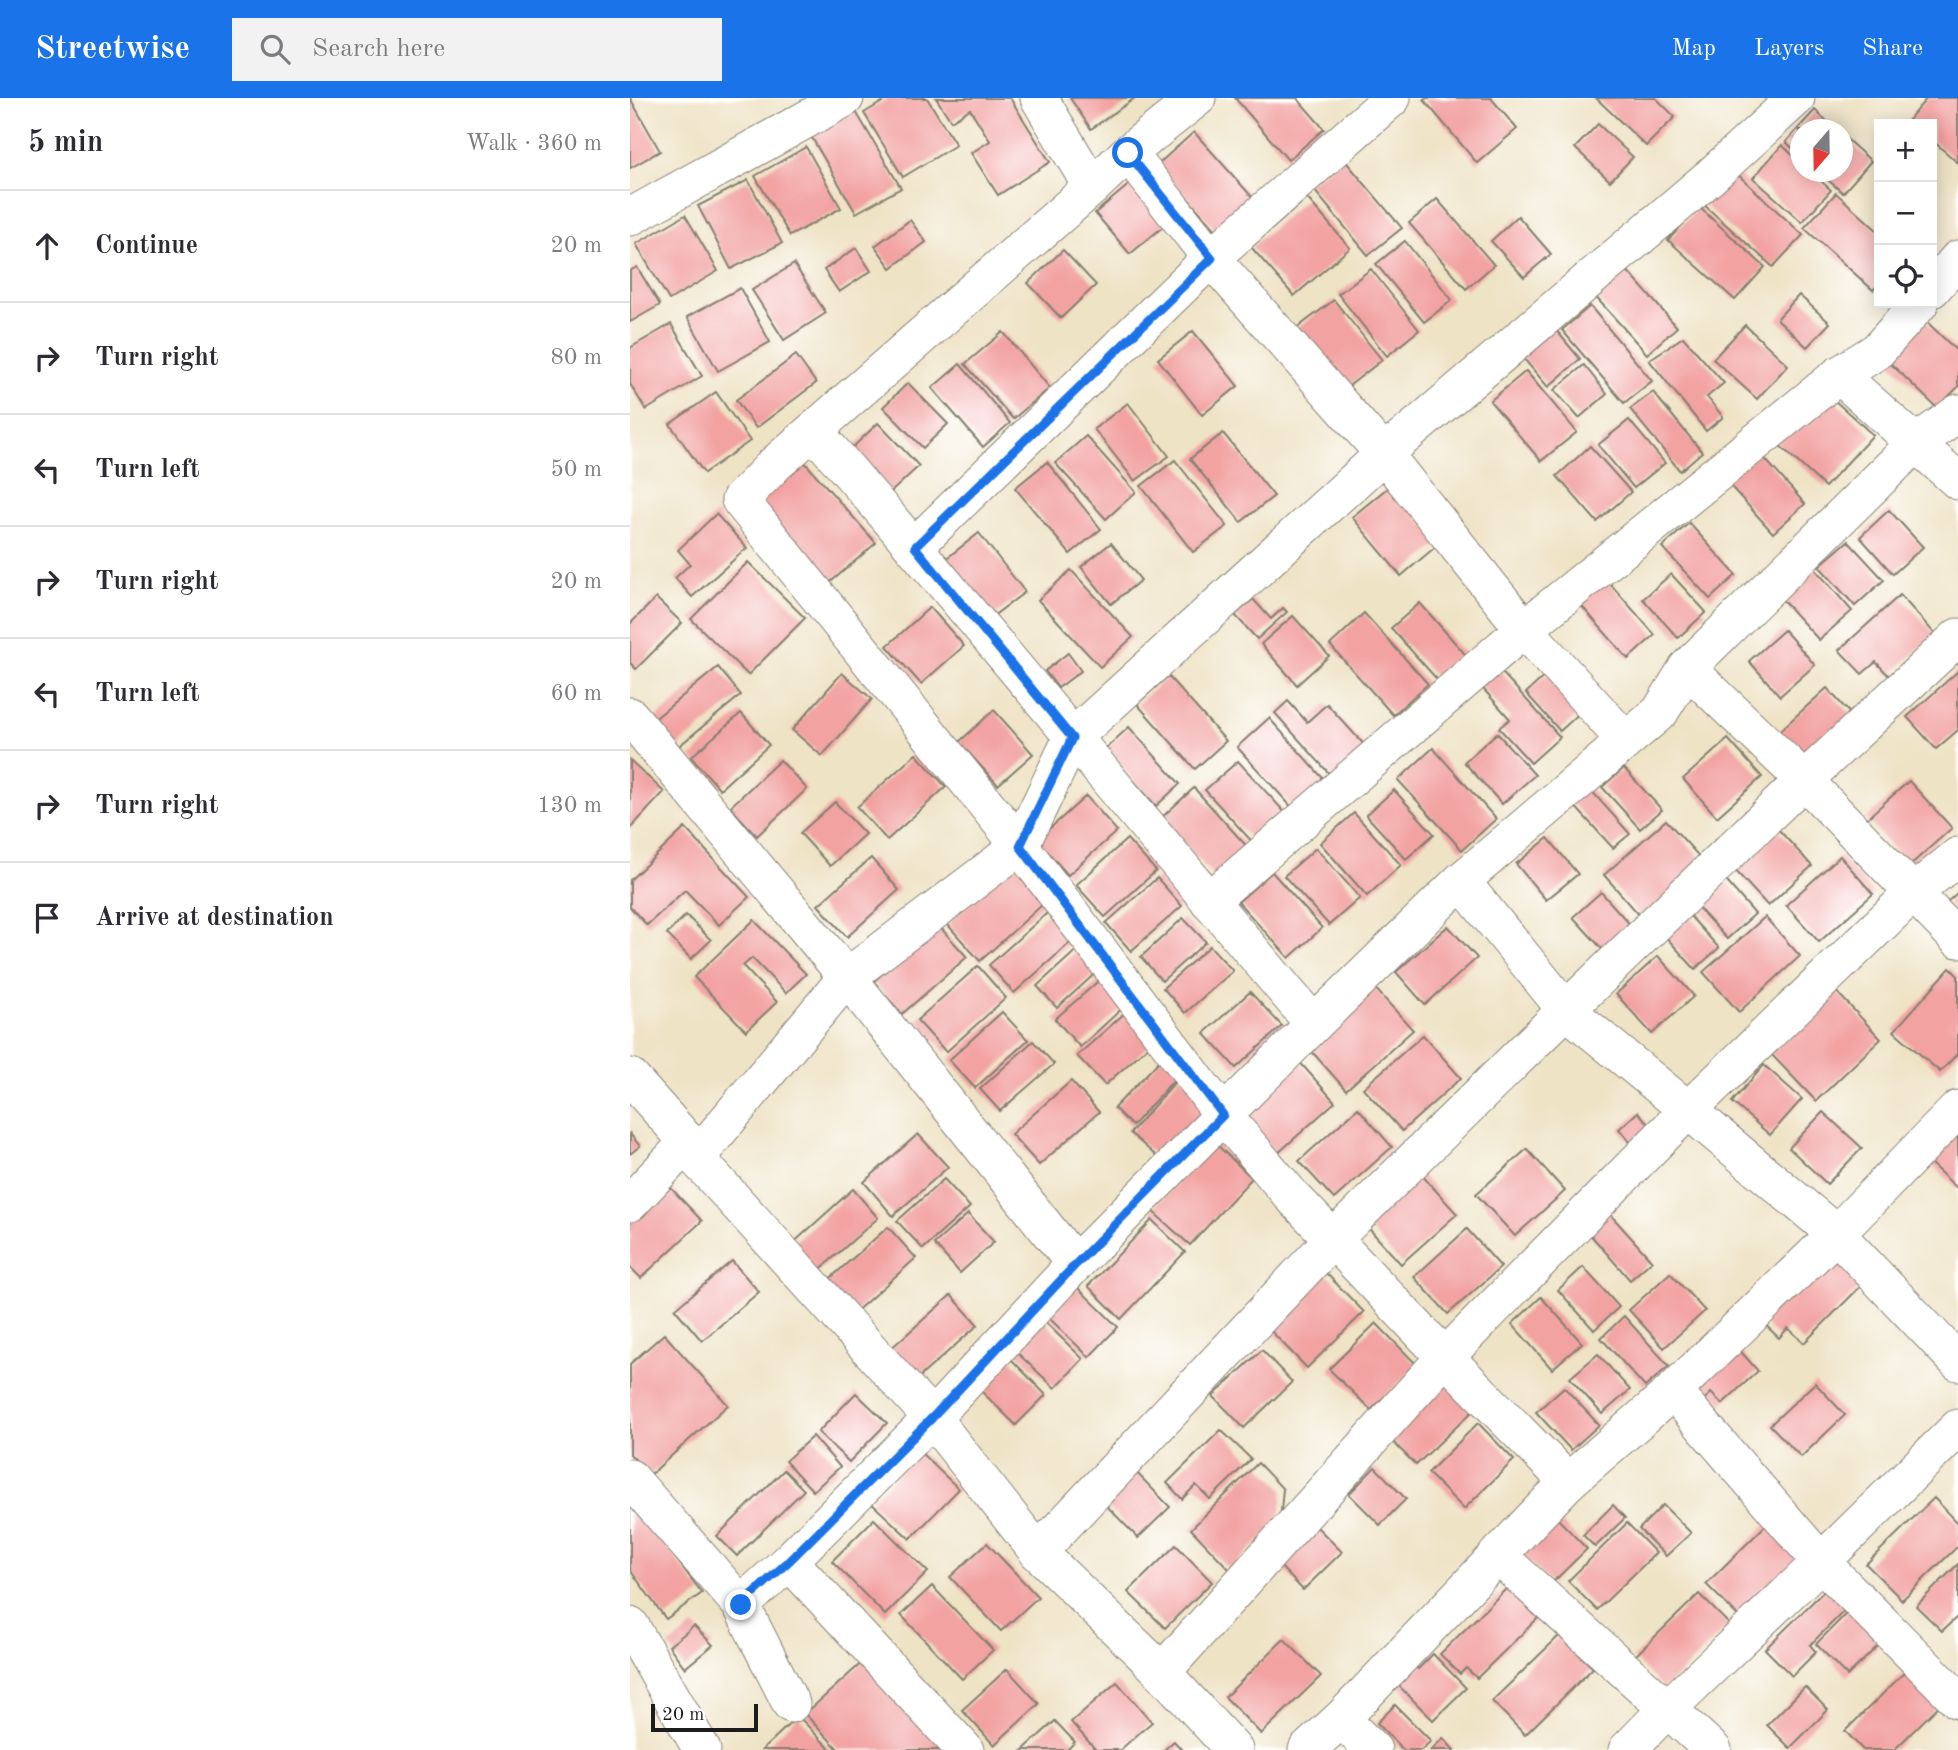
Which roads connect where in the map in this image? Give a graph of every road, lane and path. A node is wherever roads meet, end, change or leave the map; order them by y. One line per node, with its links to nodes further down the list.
1 (845, 98): 8 (street)
2 (1039, 98): 7 (street)
3 (1197, 98): 6 (street)
4 (1392, 98): 9 (street)
5 (1796, 98): 17 (street)
6 (1128, 153): 7 (street); 9 (street)
7 (1092, 187): 15 (street)
8 (630, 217)
9 (1212, 258): 17 (street); 19 (street)
10 (1958, 259): 11 (street)
11 (1937, 283)
12 (1916, 308): 13 (street)
13 (1839, 375): 16 (street); 20 (street)
14 (1958, 414): 16 (street)
15 (814, 431): 19 (street); 27 (street)
16 (1916, 443): 18 (street); 22 (street)
17 (1384, 454): 20 (street); 24 (street)
18 (1958, 481)
19 (915, 547): 24 (street)
20 (1524, 629): 25 (street); 31 (street)
21 (1958, 637): 26 (street)
22 (1687, 668): 25 (street); 26 (street)
23 (630, 716): 33 (street)
24 (1072, 738): 27 (street); 31 (street)
25 (1625, 740): 29 (street)
26 (1804, 780): 30 (street); 34 (street)
27 (1020, 846): 33 (street); 39 (street)
28 (1958, 856): 30 (street)
29 (1461, 881): 34 (street); 35 (street)
30 (1912, 894): 32 (street); 38 (street)
31 (1209, 901): 35 (street)
32 (1958, 939)
33 (847, 976): 40 (street); 44 (street)
34 (1566, 1010): 38 (street); 43 (street)
35 (1314, 1024): 39 (street)
36 (630, 1077): 40 (street)
37 (1958, 1109): 42 (street)
38 (1688, 1110): 42 (street); 45 (street)
39 (1223, 1115): 43 (street); 44 (street)
40 (692, 1150): 41 (street); 48 (street)
41 (630, 1203)
42 (1836, 1234): 46 (street); 47 (street)
43 (1334, 1239): 45 (street); 52 (street)
44 (1076, 1264): 48 (street)
45 (1445, 1357): 51 (street); 58 (street)
46 (1958, 1362)
47 (1673, 1391): 51 (street); 55 (street)
48 (932, 1418): 52 (street); 54 (street)
49 (1958, 1428): 55 (street)
50 (630, 1478): 56 (street)
51 (1568, 1482): 53 (street)
52 (1038, 1552): 58 (street)
53 (1496, 1555): 61 (street); 62 (street)
54 (789, 1561): 56 (street); 64 (street)
55 (1821, 1562): 59 (street); 61 (street)
56 (741, 1605): 60 (street)
57 (630, 1625): 63 (street)
58 (1162, 1672): 65 (street)
59 (1958, 1700)
60 (791, 1704)
61 (1666, 1710): 68 (street); 69 (street)
62 (1341, 1719): 66 (street); 67 (street)
63 (702, 1750)
64 (965, 1750)
65 (1234, 1750)
66 (1307, 1750)
67 (1373, 1750)
68 (1627, 1750)
69 (1713, 1750)

